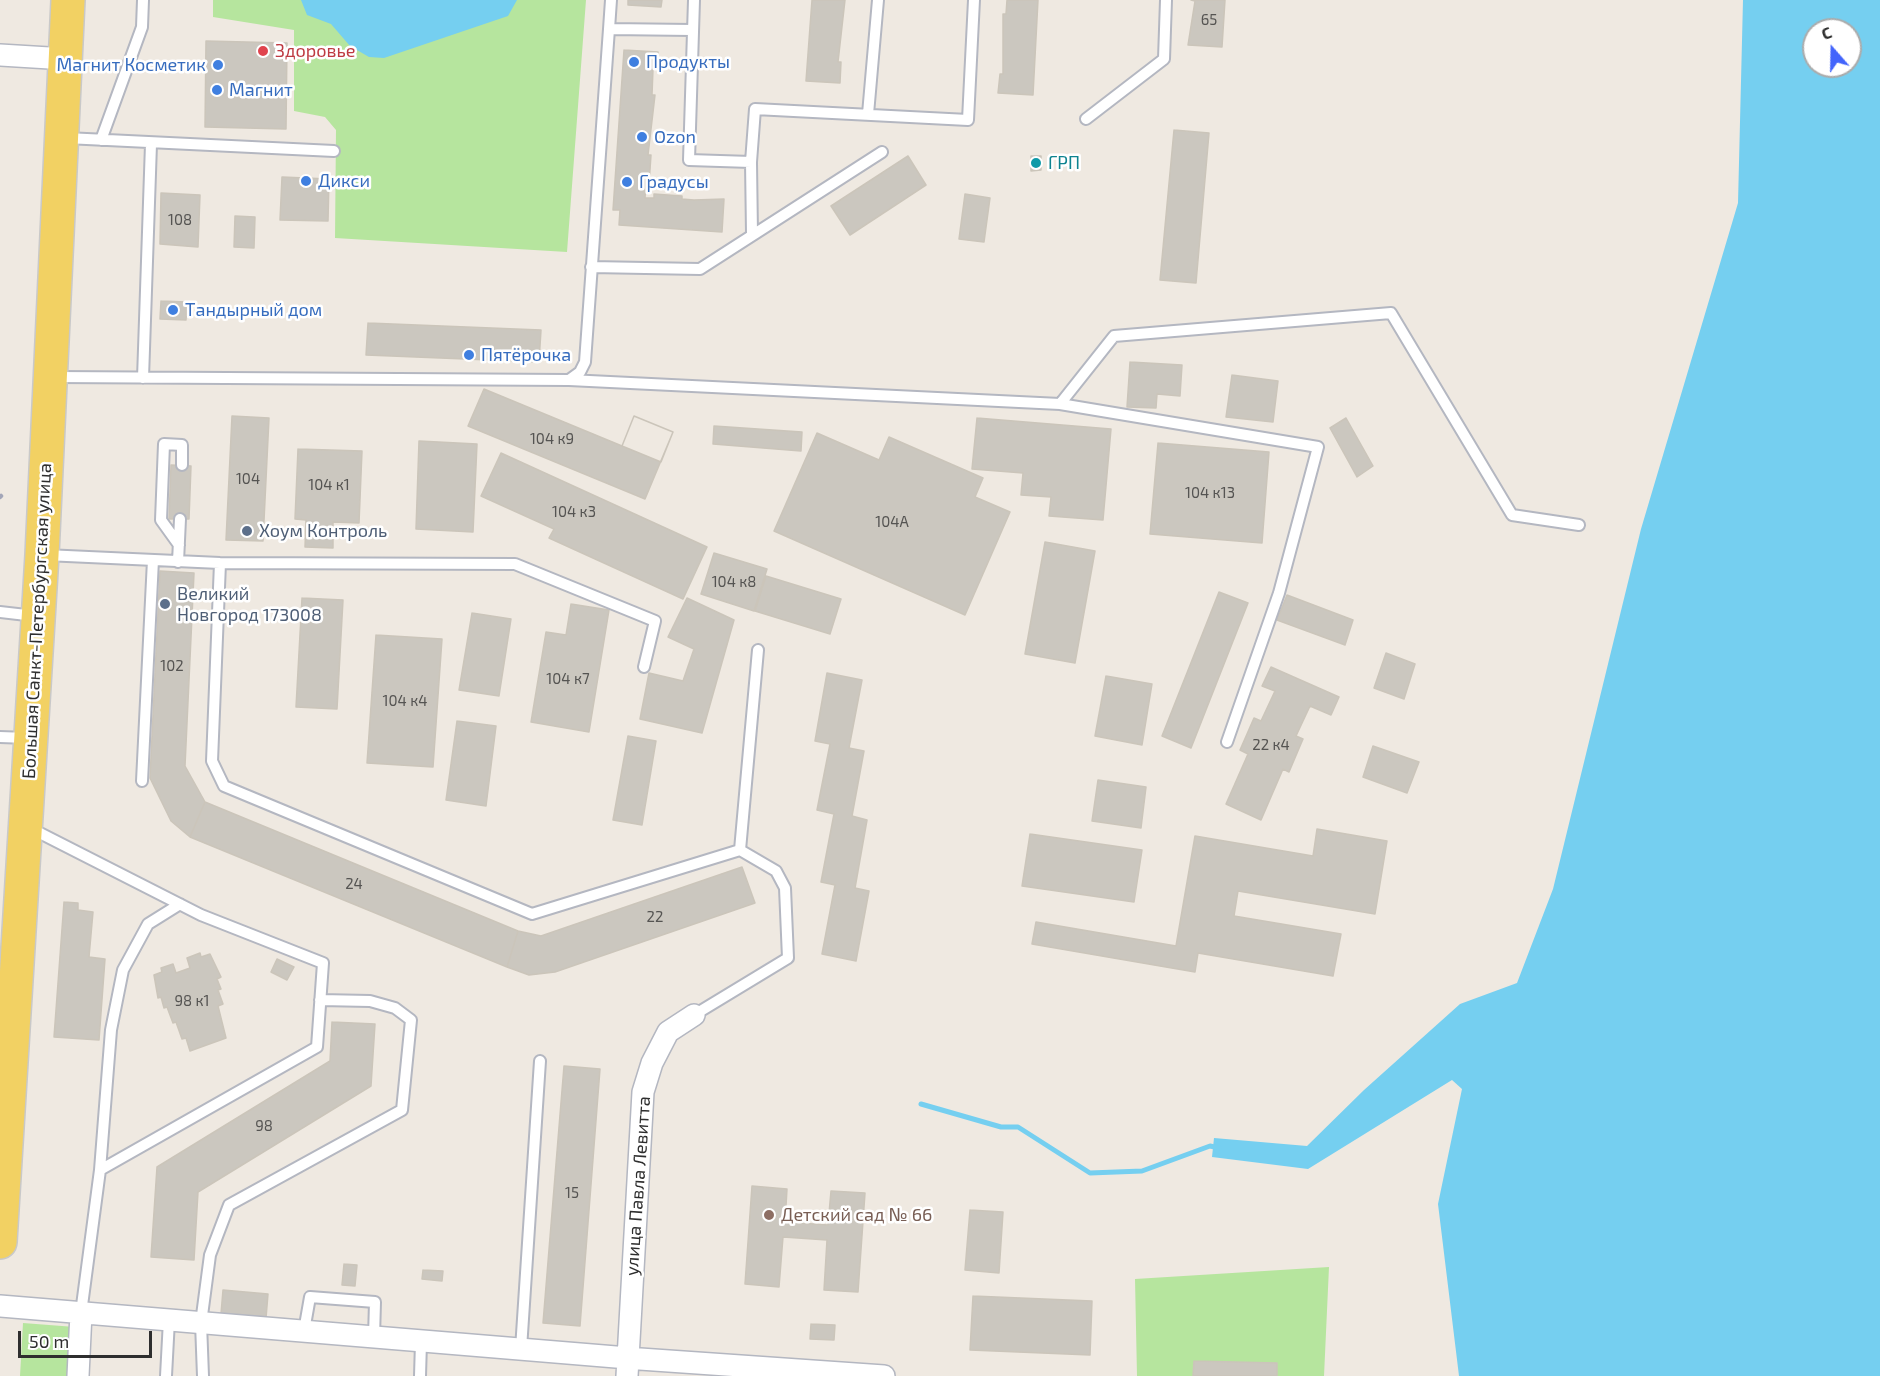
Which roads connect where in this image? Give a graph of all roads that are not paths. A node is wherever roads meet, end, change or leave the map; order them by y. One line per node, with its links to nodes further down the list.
1 (68, 0): 11 (main road, Большая Санкт-Петербургская улица)
2 (143, 0): 15 (lane)
3 (611, 0): 8 (lane)
4 (694, 0): 9 (lane)
5 (878, 0): 12 (lane)
6 (974, 0): 12 (lane)
7 (1166, 0): 13 (lane)
8 (609, 29): 9 (lane); 21 (lane)
9 (692, 30): 19 (lane)
10 (0, 55): 11 (street)
11 (66, 59): 14 (main road, Большая Санкт-Петербургская улица)
12 (868, 114): 19 (lane)
13 (1086, 119)
14 (63, 137): 15 (lane); 22 (main road, Большая Санкт-Петербургская улица)
15 (101, 140): 16 (lane)
16 (151, 144): 17 (lane); 23 (lane)
17 (334, 151)
18 (882, 152): 20 (lane)
19 (751, 162): 20 (lane)
20 (752, 234): 21 (lane)
21 (591, 267): 24 (lane)
22 (51, 377): 23 (lane); 30 (main road, Большая Санкт-Петербургская улица)
23 (143, 378): 24 (lane)
24 (568, 380): 25 (lane)
25 (1060, 404): 28 (lane); 39 (lane)
26 (182, 465): 29 (lane)
27 (180, 519): 29 (lane)
28 (1579, 525)
29 (179, 545): 32 (lane)
30 (42, 555): 31 (lane); 35 (main road, Большая Санкт-Петербургская улица)
31 (153, 561): 32 (lane); 40 (lane)
32 (178, 562): 33 (lane)
33 (220, 563): 37 (lane); 42 (lane)
34 (0, 612): 35 (lane)
35 (38, 616): 38 (main road, Большая Санкт-Петербургская улица)
36 (758, 650): 42 (lane)
37 (644, 667)
38 (15, 738): 41 (main road, Большая Санкт-Петербургская улица)
39 (1227, 742)
40 (142, 781)
41 (26, 826): 43 (lane); 46 (main road, Большая Санкт-Петербургская улица)
42 (740, 850): 45 (lane)
43 (180, 904): 44 (lane); 48 (lane)
44 (320, 1000): 48 (lane); 53 (lane)
45 (694, 1015): 58 (street, улица Павла Левитта)
46 (6, 1056): 49 (main road, Большая Санкт-Петербургская улица)
47 (540, 1061): 57 (lane)
48 (100, 1170): 51 (lane)
49 (0, 1242)
50 (0, 1306): 51 (street)
51 (81, 1313): 52 (street); 59 (street)
52 (170, 1320): 53 (street); 60 (lane)
53 (201, 1323): 54 (street); 61 (lane)
54 (304, 1331): 55 (street); 55 (lane)
55 (374, 1337): 56 (street)
56 (421, 1342): 57 (street); 62 (lane)
57 (520, 1349): 58 (street)
58 (627, 1367): 63 (street)
59 (78, 1376)
60 (166, 1376)
61 (203, 1376)
62 (420, 1376)
63 (884, 1376)

